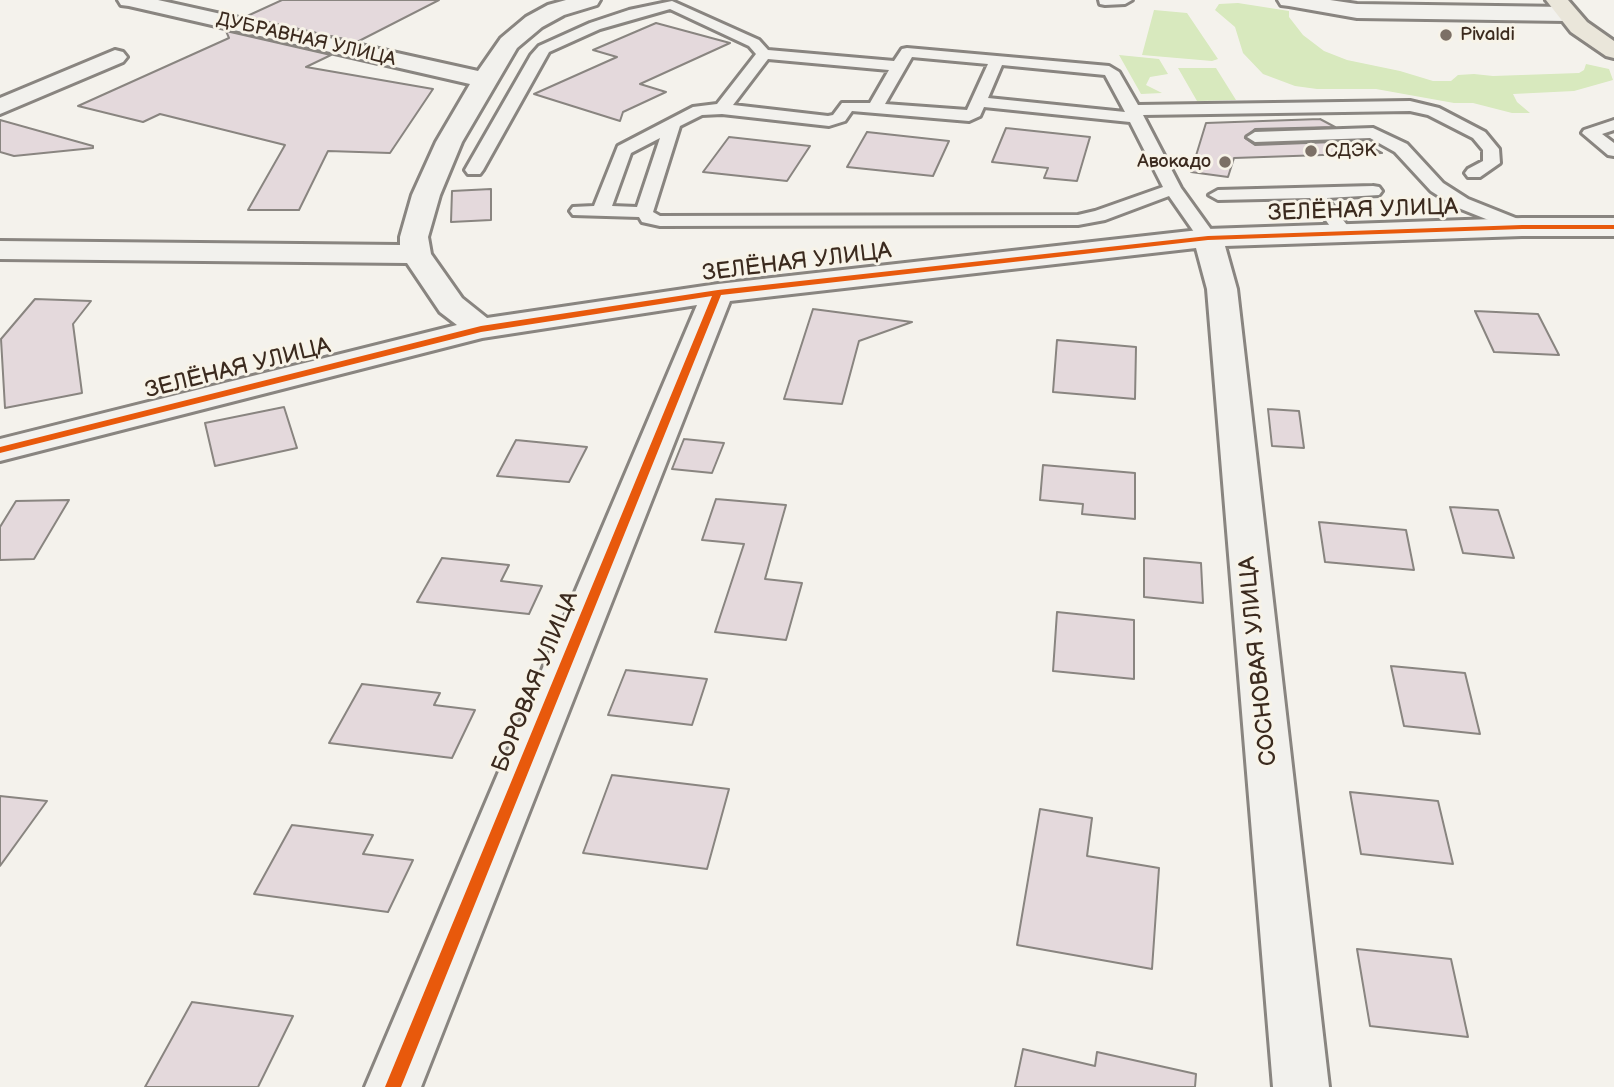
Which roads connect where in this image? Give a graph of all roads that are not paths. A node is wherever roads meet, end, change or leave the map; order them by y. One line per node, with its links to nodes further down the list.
1 (129, 0): 16 (street, ДУБРАВНАЯ УЛИЦА)
2 (589, 0): 7 (street)
3 (699, 0): 8 (lane)
4 (1125, 0): 6 (lane)
5 (1289, 0): 9 (street)
6 (1105, 1)
7 (553, 5): 16 (street)
8 (672, 5): 12 (lane); 26 (lane)
9 (1472, 7): 10 (street)
10 (1562, 7): 11 (main road)
11 (1614, 51)
12 (764, 54): 15 (lane); 20 (lane)
13 (115, 57): 18 (street)
14 (997, 60): 15 (lane); 17 (lane); 21 (lane)
15 (899, 66): 19 (lane)
16 (484, 80): 40 (street)
17 (978, 102): 19 (lane); 21 (lane)
18 (0, 107)
19 (875, 108): 20 (lane)
20 (722, 109): 23 (lane)
21 (1134, 114): 27 (lane); 28 (lane)
22 (1614, 125): 25 (lane)
23 (671, 126): 33 (lane); 34 (lane)
24 (1255, 137): 35 (lane)
25 (1614, 151)
26 (474, 170)
27 (1474, 173)
28 (1173, 188): 34 (lane); 38 (lane)
29 (1373, 191): 30 (lane)
30 (1315, 192): 31 (lane); 37 (lane)
31 (1217, 195)
32 (579, 211): 33 (lane)
33 (601, 211): 34 (lane)
34 (644, 212)
35 (1522, 227): 36 (street, ЗЕЛЁНАЯ УЛИЦА); 37 (street, ЗЕЛЁНАЯ УЛИЦА)
36 (1614, 227)
37 (1343, 232): 38 (street, ЗЕЛЁНАЯ УЛИЦА)
38 (1208, 238): 41 (street, ЗЕЛЁНАЯ УЛИЦА); 45 (street, СОСНОВАЯ УЛИЦА)
39 (0, 250): 40 (street)
40 (416, 254): 42 (street)
41 (718, 293): 42 (street, ЗЕЛЁНАЯ УЛИЦА); 44 (street, БОРОВАЯ УЛИЦА)
42 (481, 329): 43 (street, ЗЕЛЁНАЯ УЛИЦА)
43 (0, 450)
44 (393, 1087)
45 (1301, 1087)

